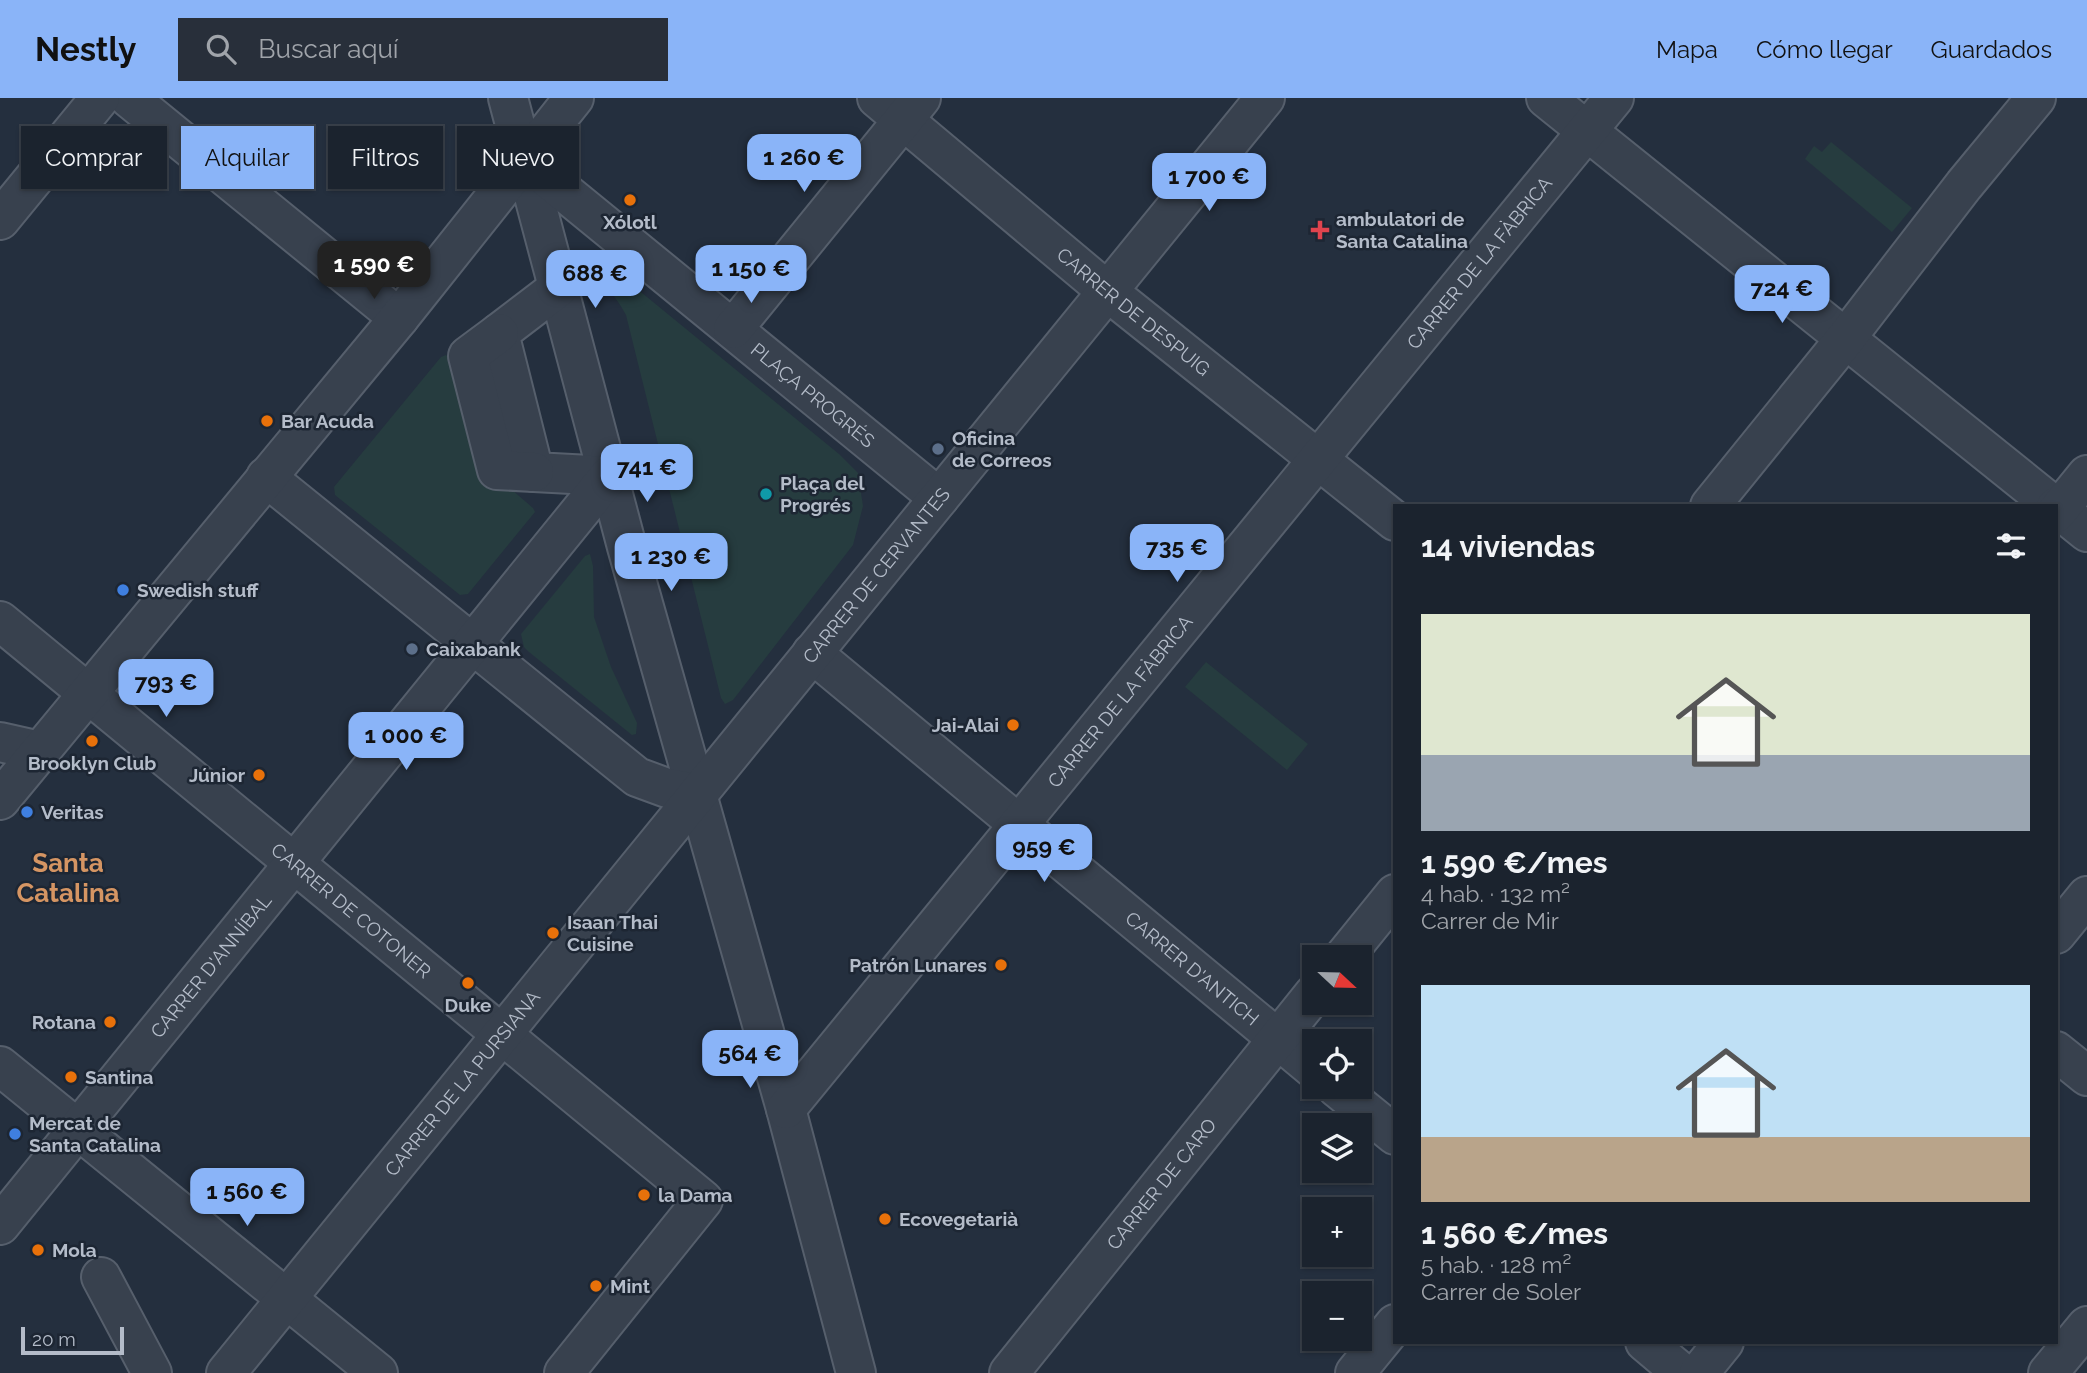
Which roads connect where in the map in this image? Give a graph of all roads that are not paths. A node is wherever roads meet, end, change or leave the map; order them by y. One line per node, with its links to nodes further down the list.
1 (100, 98): 16 (street)
2 (129, 98): 19 (street)
3 (508, 98): 10 (street)
4 (574, 98): 11 (street)
5 (1265, 98): 18 (street, CARRER DE CERVANTES)
6 (1546, 98): 12 (street)
7 (1614, 98): 12 (street, CARRER DE LA FÀBRICA)
8 (2036, 98): 21 (street)
9 (900, 105): 18 (street, CARRER DE DESPUIG); 20 (street)
10 (515, 126)
11 (551, 126)
12 (1587, 131): 21 (street); 22 (street, CARRER DE LA FÀBRICA)
13 (500, 189): 19 (street)
14 (532, 189): 17 (street)
15 (561, 189): 20 (street, PLAÇA PROGRÉS)
16 (0, 220)
17 (558, 288): 24 (street); 24 (street)
18 (1107, 291): 22 (street, CARRER DE DESPUIG); 26 (street, CARRER DE CERVANTES)
19 (399, 318): 25 (street)
20 (733, 329): 26 (street, PLAÇA PROGRÉS)
21 (1846, 338): 27 (street); 28 (street)
22 (1318, 459): 30 (street, CARRER DE DESPUIG); 39 (street, CARRER DE LA FÀBRICA)
23 (2087, 475): 29 (street)
24 (608, 476): 32 (street, CARRER D'ANNÍBAL); 37 (street)
25 (266, 477): 32 (street); 34 (street)
26 (939, 498): 33 (street, CARRER DE CERVANTES)
27 (1712, 504)
28 (2051, 504)
29 (2062, 513)
30 (1393, 519)
31 (0, 621): 34 (street, CARRER DE COTONER)
32 (472, 643): 37 (street); 40 (street, CARRER D'ANNÍBAL)
33 (812, 653): 37 (street, CARRER DE CERVANTES); 39 (street, CARRER D'ANTICH)
34 (88, 694): 36 (street); 40 (street, CARRER DE COTONER)
35 (0, 742): 36 (street)
36 (40, 751): 38 (street)
37 (698, 793): 46 (street, CARRER DE LA PURSIANA); 53 (street)
38 (0, 800)
39 (1019, 824): 47 (street, CARRER D'ANTICH); 53 (street, CARRER DE LA FÀBRICA)
40 (293, 863): 46 (street, CARRER DE COTONER); 54 (street, CARRER D'ANNÍBAL)
41 (1393, 896): 44 (street)
42 (2087, 896): 43 (street)
43 (2058, 932)
44 (1354, 945)
45 (1302, 1009): 47 (street, CARRER DE CARO)
46 (502, 1034): 58 (street, CARRER DE LA PURSIANA); 66 (street, CARRER DE COTONER)
47 (1278, 1039): 49 (street, CARRER D'ANTICH); 68 (street, CARRER DE CARO)
48 (2058, 1053): 51 (street)
49 (1302, 1059)
50 (0, 1066): 54 (street)
51 (2087, 1076)
52 (1351, 1099): 55 (street)
53 (786, 1109): 67 (street)
54 (77, 1128): 56 (street, CARRER D'ANNÍBAL); 58 (street)
55 (1393, 1133)
56 (0, 1225)
57 (101, 1277): 63 (street)
58 (287, 1298): 64 (street, CARRER DE LA PURSIANA); 65 (street)
59 (1393, 1326): 69 (street)
60 (2087, 1326): 72 (street)
61 (1647, 1344): 70 (street)
62 (1722, 1344): 71 (street)
63 (152, 1373)
64 (226, 1373)
65 (378, 1373)
66 (564, 1373)
67 (856, 1373)
68 (1009, 1373)
69 (1355, 1373)
70 (1682, 1373)
71 (1699, 1373)
72 (2048, 1373)

